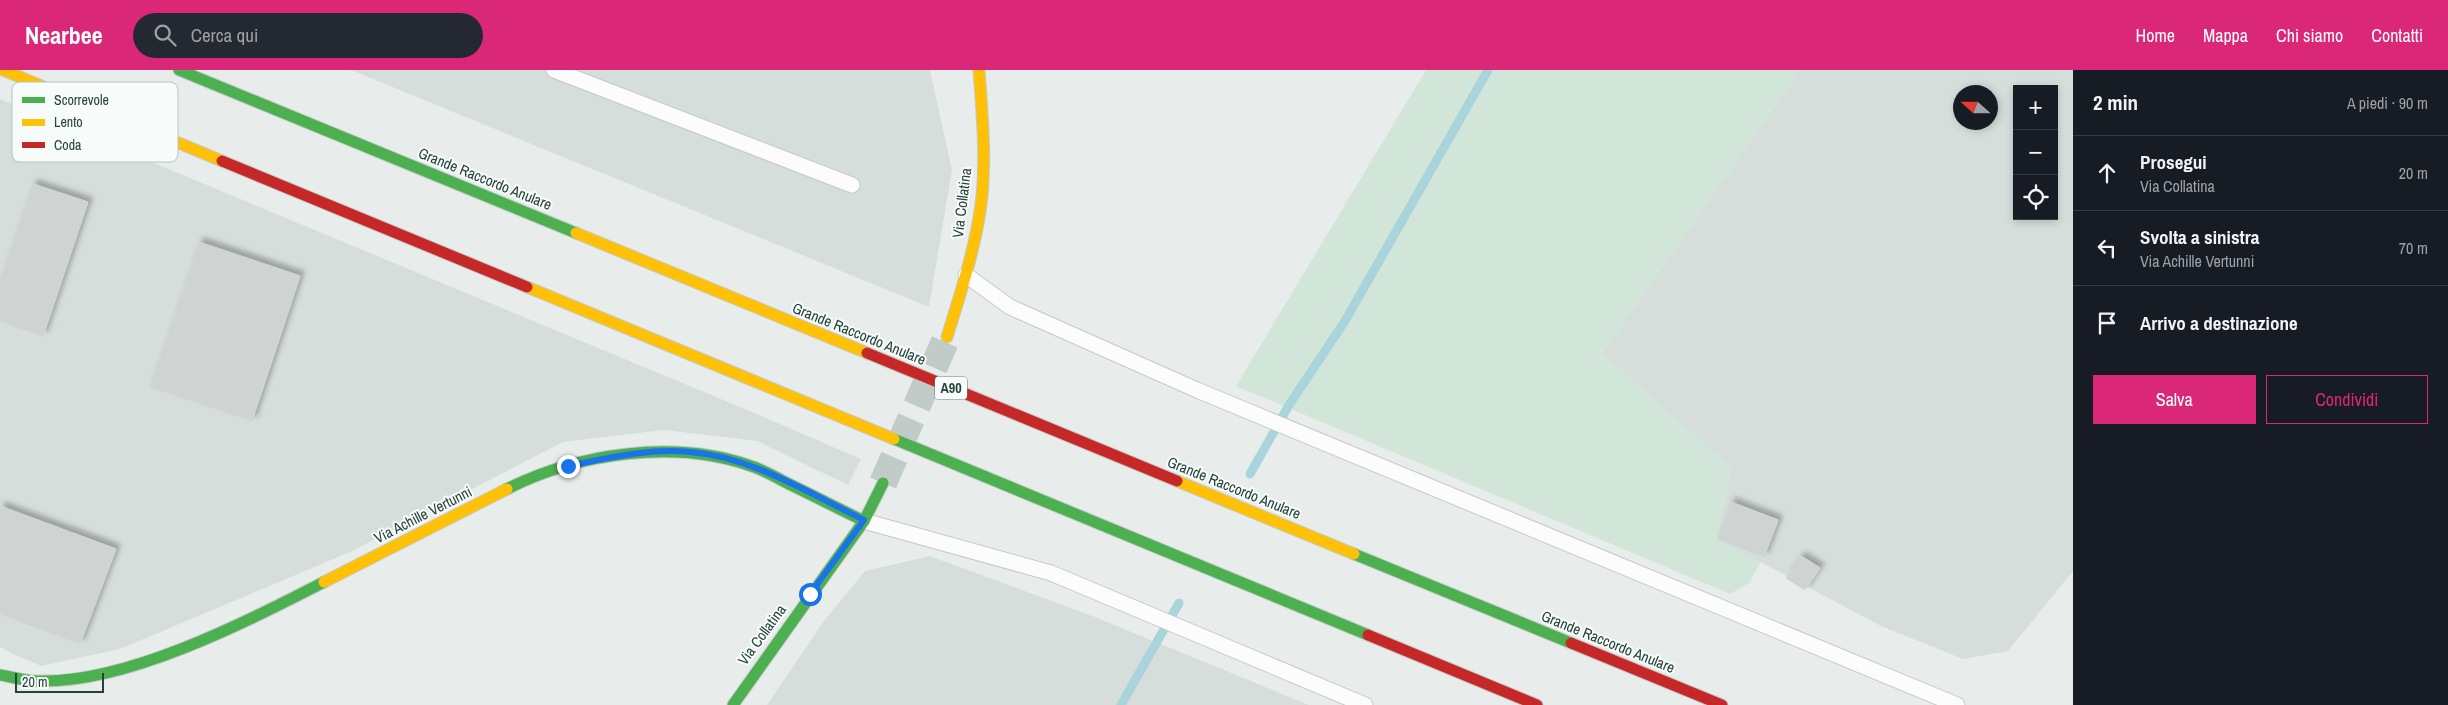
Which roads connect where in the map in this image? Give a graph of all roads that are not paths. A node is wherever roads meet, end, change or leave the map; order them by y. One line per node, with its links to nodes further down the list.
1 (4, 70): 5 (main road)
2 (180, 70): 16 (main road, Grande Raccordo Anulare / A90)
3 (554, 70): 7 (lane)
4 (978, 70): 8 (main road, Via Collatina)
5 (33, 82)
6 (178, 142): 15 (main road)
7 (852, 185)
8 (966, 275): 9 (main road, Via Collatina); 17 (lane)
9 (947, 337)
10 (883, 483): 11 (main road, Via Collatina)
11 (864, 520): 12 (main road, Via Achille Vertunni); 13 (main road, Via Collatina); 14 (lane)
12 (0, 675)
13 (733, 705)
14 (1364, 705)
15 (1537, 705)
16 (1722, 705)
17 (1957, 705)

